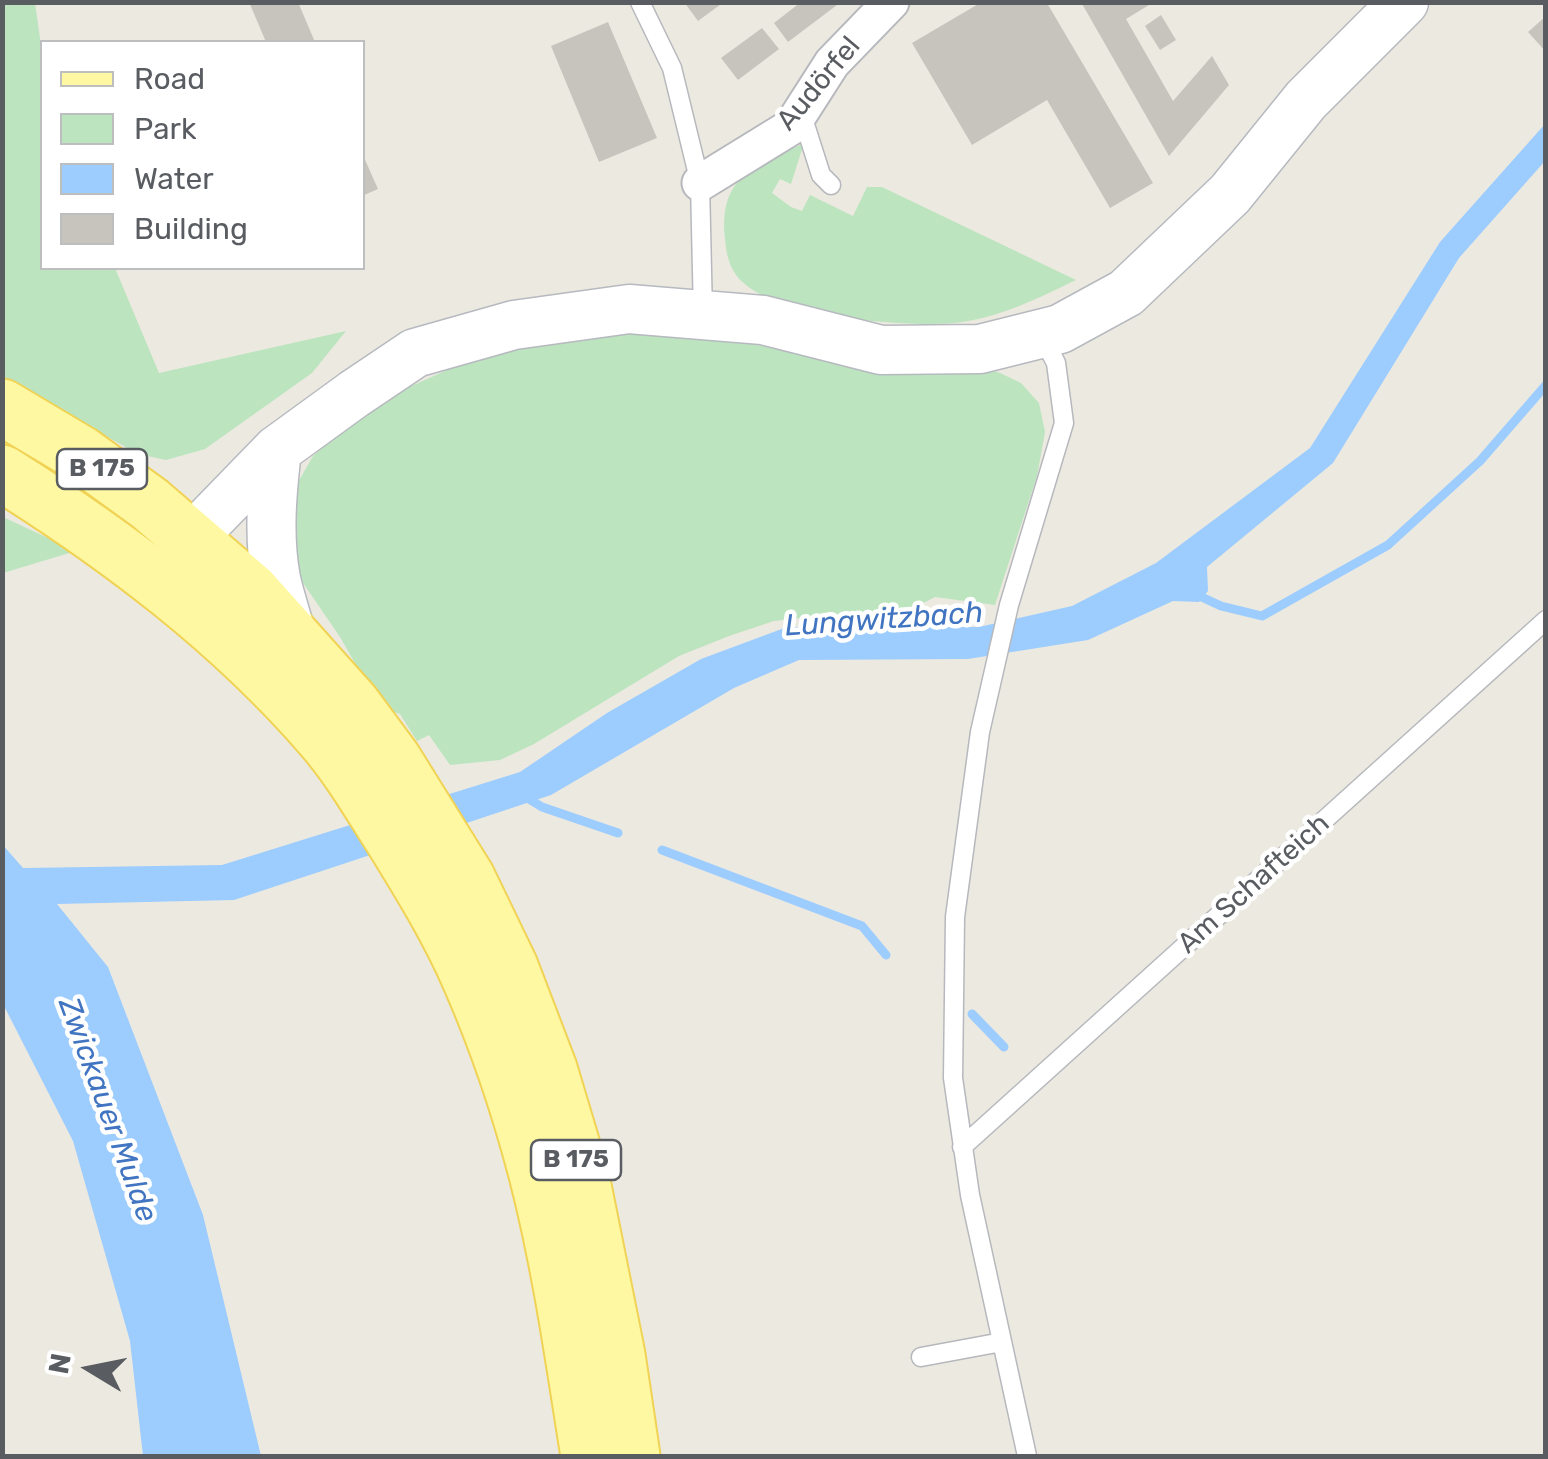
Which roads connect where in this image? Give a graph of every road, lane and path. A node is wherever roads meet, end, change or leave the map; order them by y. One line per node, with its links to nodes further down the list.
1 (640, 2): 5 (lane)
2 (891, 2): 4 (street, Audörfel)
3 (1404, 2): 8 (main road)
4 (801, 112): 5 (street, Audörfel); 6 (lane)
5 (700, 183): 7 (lane)
6 (831, 185)
7 (703, 315): 8 (main road); 10 (main road)
8 (1041, 334): 17 (lane)
9 (2, 408): 12 (main road, B 175)
10 (277, 450): 12 (main road); 14 (main road)
11 (2, 473): 12 (main road, B 175)
12 (176, 560): 14 (main road, B 175); 15 (main road, B 175)
13 (1546, 620): 17 (lane, Am Schafteich)
14 (291, 633): 15 (main road, B 175)
15 (376, 771): 16 (main road, B 175)
16 (448, 888): 20 (main road, B 175); 21 (main road, B 175)
17 (962, 1147): 18 (lane)
18 (1002, 1342): 19 (lane); 22 (lane)
19 (921, 1357)
20 (589, 1456)
21 (632, 1456)
22 (1027, 1456)

